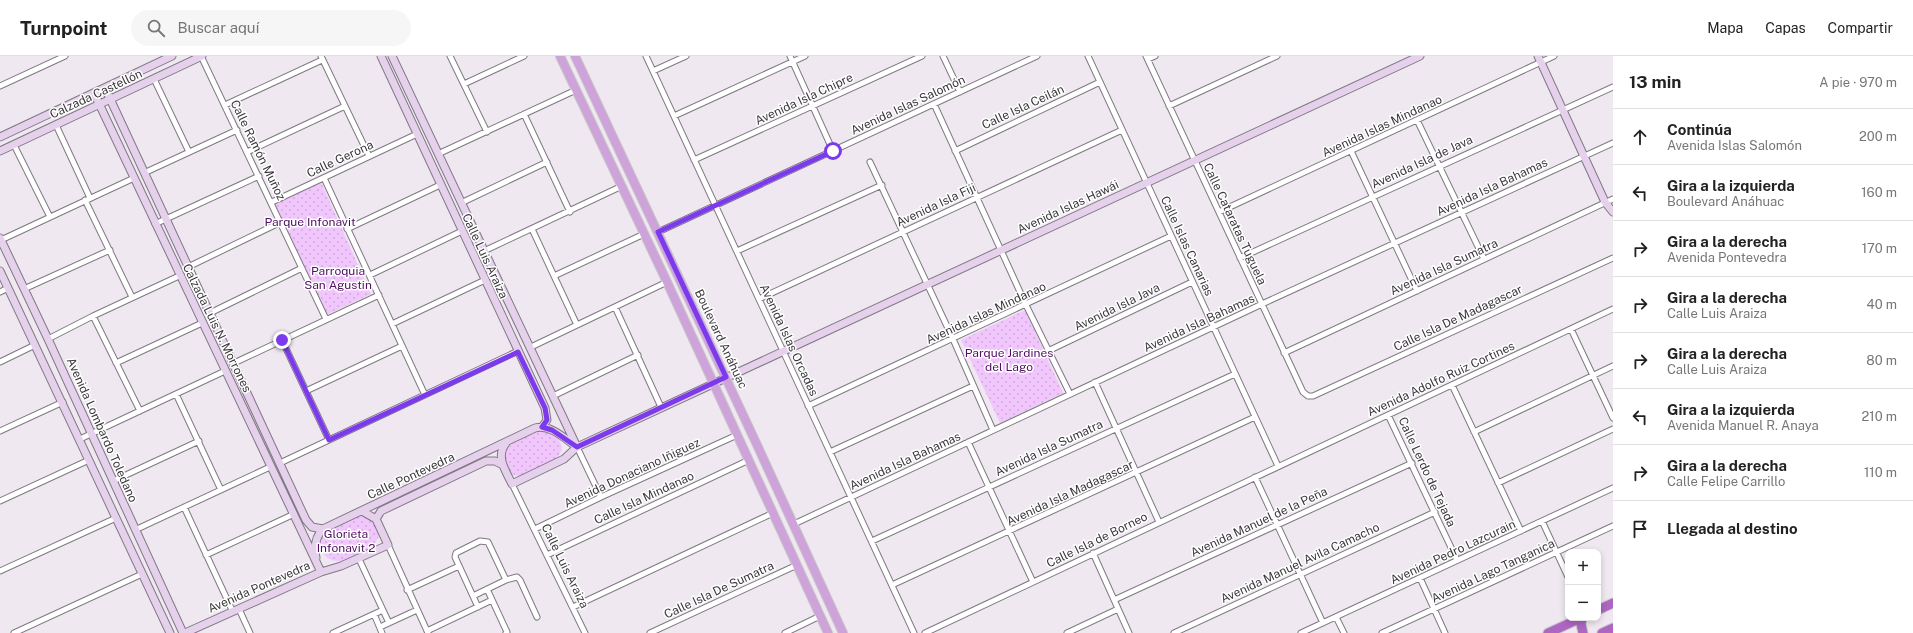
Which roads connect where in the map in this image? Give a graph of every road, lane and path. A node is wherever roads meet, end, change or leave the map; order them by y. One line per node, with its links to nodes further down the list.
1 (65, 56): 32 (street)
2 (172, 56): 22 (street, Calzada Castellón)
3 (202, 56): 28 (street, Calzada Castellón); 42 (street, Calle Ramón Muñoz)
4 (381, 56): 33 (street, Calle Luis Araiza)
5 (393, 56): 29 (street, Calle Luis Araiza)
6 (450, 56): 31 (street)
7 (524, 56): 31 (street)
8 (560, 56): 36 (main road, Boulevard Anáhuac)
9 (575, 56): 100 (main road, Boulevard Anáhuac)
10 (646, 56): 27 (street, Avenida Islas Orcadas)
11 (686, 56): 27 (street)
12 (790, 56): 26 (street)
13 (805, 56): 26 (street)
14 (922, 56): 44 (street, Avenida Isla Chipre)
15 (943, 56): 37 (street)
16 (1037, 56): 37 (street, Avenida Islas Salomón)
17 (1088, 56): 30 (street, Calle Islas Canarias)
18 (1155, 56): 24 (street)
19 (1277, 56): 45 (street)
20 (1420, 56): 68 (street, Avenida Islas Hawái)
21 (1554, 56): 25 (street, Avenida Islas Mindanao)
22 (161, 58): 35 (street, Calzada Castellón)
23 (321, 58): 42 (street); 43 (street)
24 (1147, 58): 45 (street, Calle Cataratas Tuguela)
25 (1539, 59): 46 (street); 49 (street, Avenida Islas Mindanao)
26 (793, 62): 44 (street); 48 (street)
27 (653, 71): 48 (street, Avenida Islas Orcadas)
28 (154, 79): 39 (street, Calzada Castellón); 61 (street)
29 (404, 82): 33 (street); 64 (street, Calle Luis Araiza)
30 (1100, 82): 52 (street, Calle Islas Canarias); 60 (street, Calle Isla Ceilán)
31 (464, 84): 53 (street)
32 (0, 86)
33 (395, 86): 54 (street, Calle Luis Araiza)
34 (1613, 86): 46 (street, Avenida Isla de Java)
35 (105, 88): 38 (street, Calzada Castellón); 39 (street, Calzada Luis N. Morrones)
36 (576, 90): 47 (street); 79 (main road, Boulevard Anáhuac)
37 (960, 92): 41 (street, Avenida Islas Salomón)
38 (94, 93): 40 (street, Calzada Luis N. Morrones); 55 (street, Calzada Castellón)
39 (110, 100): 40 (street, Calzada Castellón); 72 (street, Calzada Luis N. Morrones)
40 (99, 104): 50 (street, Calzada Castellón); 74 (street, Calzada Luis N. Morrones)
41 (934, 104): 59 (street, Avenida Islas Salomón); 60 (street)
42 (225, 105): 51 (street, Calle Ramón Muñoz)
43 (345, 106): 62 (street); 65 (street)
44 (813, 106): 59 (street); 67 (street, Avenida Isla Chipre)
45 (1169, 106): 68 (street, Calle Cataratas Tuguela)
46 (1562, 109): 66 (street); 71 (street, Avenida Isla de Java)
47 (524, 114): 53 (street); 69 (street)
48 (674, 116): 67 (street, Avenida Islas Orcadas)
49 (1417, 120): 63 (street, Avenida Islas Mindanao); 71 (street)
50 (56, 125): 57 (street, Calzada Castellón); 82 (street)
51 (237, 130): 61 (street); 62 (street, Calle Ramón Muñoz)
52 (1122, 130): 76 (street, Calle Islas Canarias); 81 (street, Avenida Isla Fiji)
53 (487, 132): 64 (street)
54 (417, 134): 65 (street, Calle Gerona); 77 (street, Calle Luis Araiza)
55 (0, 137)
56 (1613, 143): 66 (street, Avenida Isla Bahamas)
57 (14, 145): 58 (street, Calzada Castellón); 92 (street)
58 (0, 151)
59 (833, 151): 87 (street, Avenida Islas Salomón)
60 (955, 151): 81 (street)
61 (189, 152): 72 (street)
62 (247, 152): 73 (street, Calle Ramón Muñoz)
63 (1351, 152): 80 (street); 89 (street, Avenida Islas Mindanao)
64 (438, 154): 86 (street, Calle Luis Araiza)
65 (369, 156): 75 (street, Calle Gerona)
66 (1584, 156): 85 (street); 90 (street, Avenida Isla Bahamas)
67 (694, 160): 87 (street, Avenida Islas Orcadas)
68 (1194, 160): 76 (street, Avenida Islas Hawái); 89 (street, Calle Cataratas Tuguela)
69 (547, 162): 86 (street); 88 (street)
70 (870, 162): 78 (street)
71 (1438, 166): 80 (street, Avenida Isla de Java); 90 (street)
72 (144, 173): 93 (street, Calzada Luis N. Morrones)
73 (259, 176): 84 (street, Calle Ramón Muñoz); 93 (street)
74 (134, 178): 82 (street); 95 (street, Calzada Luis N. Morrones)
75 (324, 178): 84 (street, Calle Gerona); 96 (street)
76 (1146, 183): 102 (street, Calle Islas Canarias); 108 (street, Avenida Islas Hawái)
77 (440, 185): 96 (street); 98 (street, Calle Luis Araiza)
78 (882, 185): 99 (street); 107 (street)
79 (622, 186): 88 (street); 101 (main road, Boulevard Anáhuac)
80 (1372, 196): 104 (street); 109 (street, Avenida Isla de Java)
81 (976, 198): 99 (street, Avenida Isla Fiji); 108 (street)
82 (88, 199): 92 (street); 105 (street)
83 (1613, 199): 85 (street, Avenida Isla Sumatra)
84 (272, 202): 94 (street, Calle Ramón Muñoz)
85 (1606, 202): 91 (street); 111 (street, Avenida Isla Sumatra)
86 (461, 203): 106 (street, Calle Luis Araiza)
87 (715, 205): 100 (street, Avenida Islas Salomón); 107 (street, Avenida Islas Orcadas)
88 (570, 212): 97 (street)
89 (1219, 212): 109 (street, Calle Cataratas Tuguela)
90 (1461, 212): 104 (street, Avenida Isla Bahamas); 111 (street)
91 (1613, 212)
92 (50, 217): 103 (street)
93 (166, 219): 95 (street); 112 (street, Calzada Luis N. Morrones)
94 (281, 222): 112 (street); 113 (street, Calle Ramón Muñoz)
95 (155, 224): 116 (street, Calzada Luis N. Morrones)
96 (347, 229): 115 (street)
97 (532, 229): 106 (street); 117 (street)
98 (462, 231): 115 (street); 118 (street, Calle Luis Araiza)
99 (904, 231): 121 (street); 128 (street, Avenida Isla Fiji)
100 (658, 232): 161 (main road, Boulevard Anáhuac)
101 (644, 234): 117 (street); 119 (main road, Boulevard Anáhuac)
102 (1171, 236): 120 (street, Calle Islas Canarias); 130 (street, Avenida Islas Mindanao)
103 (1, 239): 123 (street, Avenida Lombardo Toledano)
104 (1394, 243): 124 (street); 129 (street, Avenida Isla Bahamas)
105 (110, 250): 123 (street); 127 (street)
106 (484, 251): 136 (street, Calle Luis Araiza)
107 (737, 251): 128 (street, Avenida Islas Orcadas)
108 (1001, 251): 121 (street, Avenida Islas Hawái); 130 (street)
109 (1240, 258): 129 (street, Calle Cataratas Tuguela)
110 (1613, 258): 171 (street, Calle Isla De Madagascar)
111 (1484, 259): 124 (street, Avenida Isla Sumatra)
112 (188, 267): 133 (street, Calzada Luis N. Morrones)
113 (302, 268): 133 (street); 135 (street, Calle Ramón Muñoz)
114 (0, 271): 122 (street, Avenida Lombardo Toledano)
115 (370, 275): 126 (street)
116 (179, 276): 127 (street); 137 (street, Calzada Luis N. Morrones)
117 (554, 276): 140 (street)
118 (485, 280): 138 (street); 139 (street, Calle Luis Araiza)
119 (668, 282): 131 (street); 163 (main road, Boulevard Anáhuac)
120 (1192, 282): 141 (street, Calle Islas Canarias); 149 (street, Avenida Isla Java)
121 (928, 285): 144 (street); 150 (street, Avenida Islas Hawái)
122 (8, 288): 125 (street); 146 (street, Avenida Lombardo Toledano)
123 (24, 289): 143 (street, Avenida Lombardo Toledano)
124 (1417, 291): 152 (street, Avenida Isla Sumatra)
125 (0, 292)
126 (379, 295): 135 (street); 138 (street)
127 (132, 297): 134 (street)
128 (759, 299): 150 (street, Avenida Islas Orcadas)
129 (1262, 304): 141 (street, Avenida Isla Bahamas); 152 (street, Calle Cataratas Tuguela)
130 (1026, 305): 144 (street, Avenida Islas Mindanao); 149 (street)
131 (615, 307): 140 (street); 153 (street)
132 (1613, 309): 142 (street, Avenida Adolfo Ruiz Cortines)
133 (210, 313): 156 (street, Calzada Luis N. Morrones)
134 (93, 316): 143 (street); 155 (street)
135 (326, 319): 145 (street)
136 (517, 320): 139 (street); 148 (street, Calle Luis Araiza)
137 (202, 323): 155 (street); 158 (street, Calzada Luis N. Morrones)
138 (392, 324): 147 (street)
139 (506, 325): 151 (street, Calle Luis Araiza)
140 (577, 325): 148 (street)
141 (1214, 328): 159 (street, Calle Islas Canarias); 162 (street, Avenida Isla Bahamas)
142 (1571, 329): 160 (street); 164 (street, Avenida Adolfo Ruiz Cortines)
143 (48, 339): 185 (street, Avenida Lombardo Toledano)
144 (953, 339): 165 (street); 173 (street, Avenida Islas Mindanao)
145 (282, 340): 156 (street); 166 (street)
146 (35, 345): 154 (street); 172 (street, Avenida Lombardo Toledano)
147 (402, 346): 166 (street); 169 (street)
148 (531, 347): 170 (street, Calle Luis Araiza)
149 (1050, 350): 168 (street)
150 (783, 351): 161 (street, Avenida Islas Hawái); 173 (street, Avenida Islas Orcadas)
151 (518, 352): 169 (street); 179 (street, Calle Luis Araiza)
152 (1284, 353): 171 (street, Calle Cataratas Tuguela)
153 (638, 355): 170 (street); 174 (street)
154 (0, 362)
155 (116, 363): 175 (street)
156 (234, 363): 192 (street, Calzada Luis N. Morrones)
157 (1613, 366): 160 (street)
158 (225, 371): 167 (street); 194 (street, Calzada Luis N. Morrones)
159 (1235, 374): 177 (street, Calle Islas Canarias); 180 (street, Avenida Isla Sumatra)
160 (1593, 376): 178 (street); 184 (street)
161 (726, 377): 163 (street, Avenida Islas Hawái); 223 (main road, Boulevard Anáhuac)
162 (1095, 382): 168 (street, Avenida Isla Bahamas); 180 (street)
163 (713, 383): 174 (street); 186 (main road, Boulevard Anáhuac)
164 (1452, 385): 176 (street, Avenida Adolfo Ruiz Cortines); 184 (street)
165 (973, 386): 182 (street); 195 (street)
166 (306, 391): 188 (street)
167 (176, 394): 175 (street); 189 (street)
168 (1070, 394): 182 (street, Avenida Isla Bahamas)
169 (425, 395): 188 (street)
170 (553, 396): 193 (street, Calle Luis Araiza)
171 (1310, 396)
172 (63, 402): 183 (street); 187 (street, Avenida Lombardo Toledano)
173 (808, 406): 195 (street, Avenida Islas Orcadas)
174 (661, 408): 193 (street)
175 (140, 411): 185 (street)
176 (1388, 415): 199 (street, Calle Lerdo de Tejada); 201 (street, Avenida Adolfo Ruiz Cortines)
177 (1255, 417): 201 (street, Calle Islas Canarias); 203 (street, Avenida Isla Madagascar)
178 (1613, 418)
179 (542, 427): 191 (street, Calle Pontevedra); 193 (street)
180 (1116, 428): 203 (street); 208 (street, Avenida Isla Sumatra)
181 (1613, 429): 206 (street)
182 (993, 430): 190 (street, Avenida Isla Bahamas)
183 (0, 431)
184 (1474, 432): 206 (street)
185 (92, 434): 187 (street); 205 (street, Avenida Lombardo Toledano)
186 (737, 435): 197 (main road, Boulevard Anáhuac); 211 (street, Avenida Donaciano Iñiguez)
187 (80, 439): 196 (street, Avenida Lombardo Toledano)
188 (329, 440): 198 (street)
189 (199, 441): 205 (street); 210 (street)
190 (968, 442): 208 (street); 212 (street, Avenida Isla Bahamas)
191 (506, 443): 200 (street, Calle Luis Araiza); 215 (street, Calle Pontevedra)
192 (272, 447): 194 (street); 198 (street, Calzada Luis N. Morrones)
193 (577, 447): 207 (street); 211 (street, Calle Luis Araiza)
194 (263, 451): 202 (street, Calzada Luis N. Morrones)
195 (830, 452): 212 (street, Avenida Islas Orcadas)
196 (89, 460): 213 (street); 219 (street, Avenida Lombardo Toledano)
197 (749, 460): 217 (main road, Boulevard Anáhuac); 236 (street, Calle Isla Mindanao)
198 (280, 463): 226 (street, Calzada Luis N. Morrones)
199 (1412, 463): 216 (street, Calle Lerdo de Tejada); 224 (street, Avenida Manuel de la Peña)
200 (503, 465): 207 (street, Calle Luis Araiza); 220 (street, Calle Pontevedra)
201 (1278, 466): 204 (street, Calle Isla de Borneo)
202 (270, 467): 210 (street); 218 (street, Calzada Luis N. Morrones)
203 (1138, 472): 222 (street); 230 (street, Avenida Isla Madagascar)
204 (1255, 477): 222 (street, Calle Isla de Borneo); 224 (street)
205 (113, 481): 227 (street, Avenida Lombardo Toledano)
206 (1498, 483): 229 (street)
207 (512, 484): 228 (street, Calle Luis Araiza)
208 (989, 487): 230 (street); 231 (street, Avenida Isla Sumatra)
209 (1613, 488): 221 (street, Avenida Pedro Lazcurain)
210 (222, 490): 214 (street)
211 (601, 497): 228 (street, Avenida Donaciano Iñiguez)
212 (851, 497): 223 (street, Avenida Isla Bahamas); 231 (street, Avenida Islas Orcadas)
213 (0, 501)
214 (184, 507): 227 (street); 235 (street)
215 (362, 511): 220 (street); 226 (street, Calle Pontevedra)
216 (1434, 512): 238 (street, Calle Lerdo de Tejada); 246 (street, Avenida Manuel Avila Camacho)
217 (773, 513): 240 (main road, Boulevard Anáhuac); 258 (street)
218 (292, 515): 235 (street); 239 (street, Calzada Luis N. Morrones)
219 (116, 518): 243 (street); 245 (street, Avenida Lombardo Toledano)
220 (376, 519): 232 (street)
221 (1542, 521): 229 (street, Avenida Pedro Lazcurain); 234 (street)
222 (1160, 522): 233 (street, Calle Isla de Borneo)
223 (794, 524): 288 (main road, Boulevard Anáhuac)
224 (1278, 525): 246 (street); 255 (street, Avenida Manuel de la Peña)
225 (1613, 526): 234 (street, Avenida Lago Tanganica)
226 (323, 529): 239 (street)
227 (135, 530): 279 (street, Avenida Lombardo Toledano)
228 (535, 530): 236 (street, Calle Luis Araiza)
229 (1521, 531): 238 (street, Avenida Pedro Lazcurain)
230 (1010, 532): 249 (street); 250 (street, Avenida Isla Madagascar)
231 (872, 541): 250 (street, Avenida Islas Orcadas)
232 (388, 545): 237 (street, Avenida Pontevedra); 252 (street)
233 (1093, 553): 249 (street, Calle Isla de Borneo); 255 (street)
234 (1557, 553): 242 (street); 260 (street, Avenida Lago Tanganica)
235 (206, 555): 262 (street)
236 (547, 555): 258 (street, Calle Luis Araiza)
237 (359, 558): 244 (street, Avenida Pontevedra); 263 (street)
238 (1457, 560): 247 (street, Avenida Pedro Lazcurain)
239 (316, 563): 244 (street, Calzada Luis N. Morrones)
240 (797, 565): 266 (main road, Boulevard Anáhuac); 285 (street, Calle Isla De Sumatra)
241 (459, 566): 248 (street); 252 (street); 253 (street)
242 (1565, 570)
243 (0, 571)
244 (321, 572): 262 (street, Avenida Pontevedra)
245 (142, 574): 277 (street); 278 (street, Avenida Lombardo Toledano)
246 (1300, 575): 272 (street); 293 (street, Avenida Manuel Avila Camacho)
247 (1420, 578): 260 (street); 268 (street, Avenida Pedro Lazcurain)
248 (506, 580): 251 (street); 267 (street)
249 (1033, 582): 290 (street, Calle Isla de Borneo)
250 (892, 585): 289 (street, Avenida Islas Orcadas)
251 (486, 589): 253 (street); 254 (street)
252 (407, 590): 264 (street)
253 (473, 596): 257 (street)
254 (492, 600): 257 (street); 283 (street)
255 (1114, 600): 259 (street)
256 (1613, 603): 261 (highway)
257 (478, 607): 276 (street)
258 (573, 607): 284 (street, Calle Luis Araiza)
259 (1118, 609): 291 (street); 292 (street)
260 (1434, 609): 296 (street, Avenida Lago Tanganica); 297 (street)
261 (1601, 609)
262 (236, 610): 279 (street, Avenida Pontevedra); 280 (street)
263 (383, 610): 265 (street); 271 (street)
264 (416, 610): 271 (street); 276 (street)
265 (374, 614): 273 (street); 281 (street)
266 (820, 616): 286 (street); 287 (main road, Boulevard Anáhuac)
267 (537, 617)
268 (1336, 617): 272 (street, Avenida Pedro Lazcurain); 295 (street)
269 (1576, 621): 275 (highway)
270 (1581, 621): 299 (highway)
271 (388, 623): 273 (street)
272 (1323, 623): 294 (street, Avenida Pedro Lazcurain)
273 (380, 627): 282 (street)
274 (1613, 628): 300 (highway)
275 (1562, 630): 298 (highway)
276 (427, 632)
277 (14, 633)
278 (170, 633)
279 (184, 633)
280 (250, 633)
281 (333, 633)
282 (382, 633)
283 (507, 633)
284 (585, 633)
285 (650, 633)
286 (785, 633)
287 (828, 633)
288 (843, 633)
289 (914, 633)
290 (925, 633)
291 (1067, 633)
292 (1129, 633)
293 (1174, 633)
294 (1301, 633)
295 (1344, 633)
296 (1382, 633)
297 (1445, 633)
298 (1548, 633)
299 (1583, 633)
300 (1602, 633)

